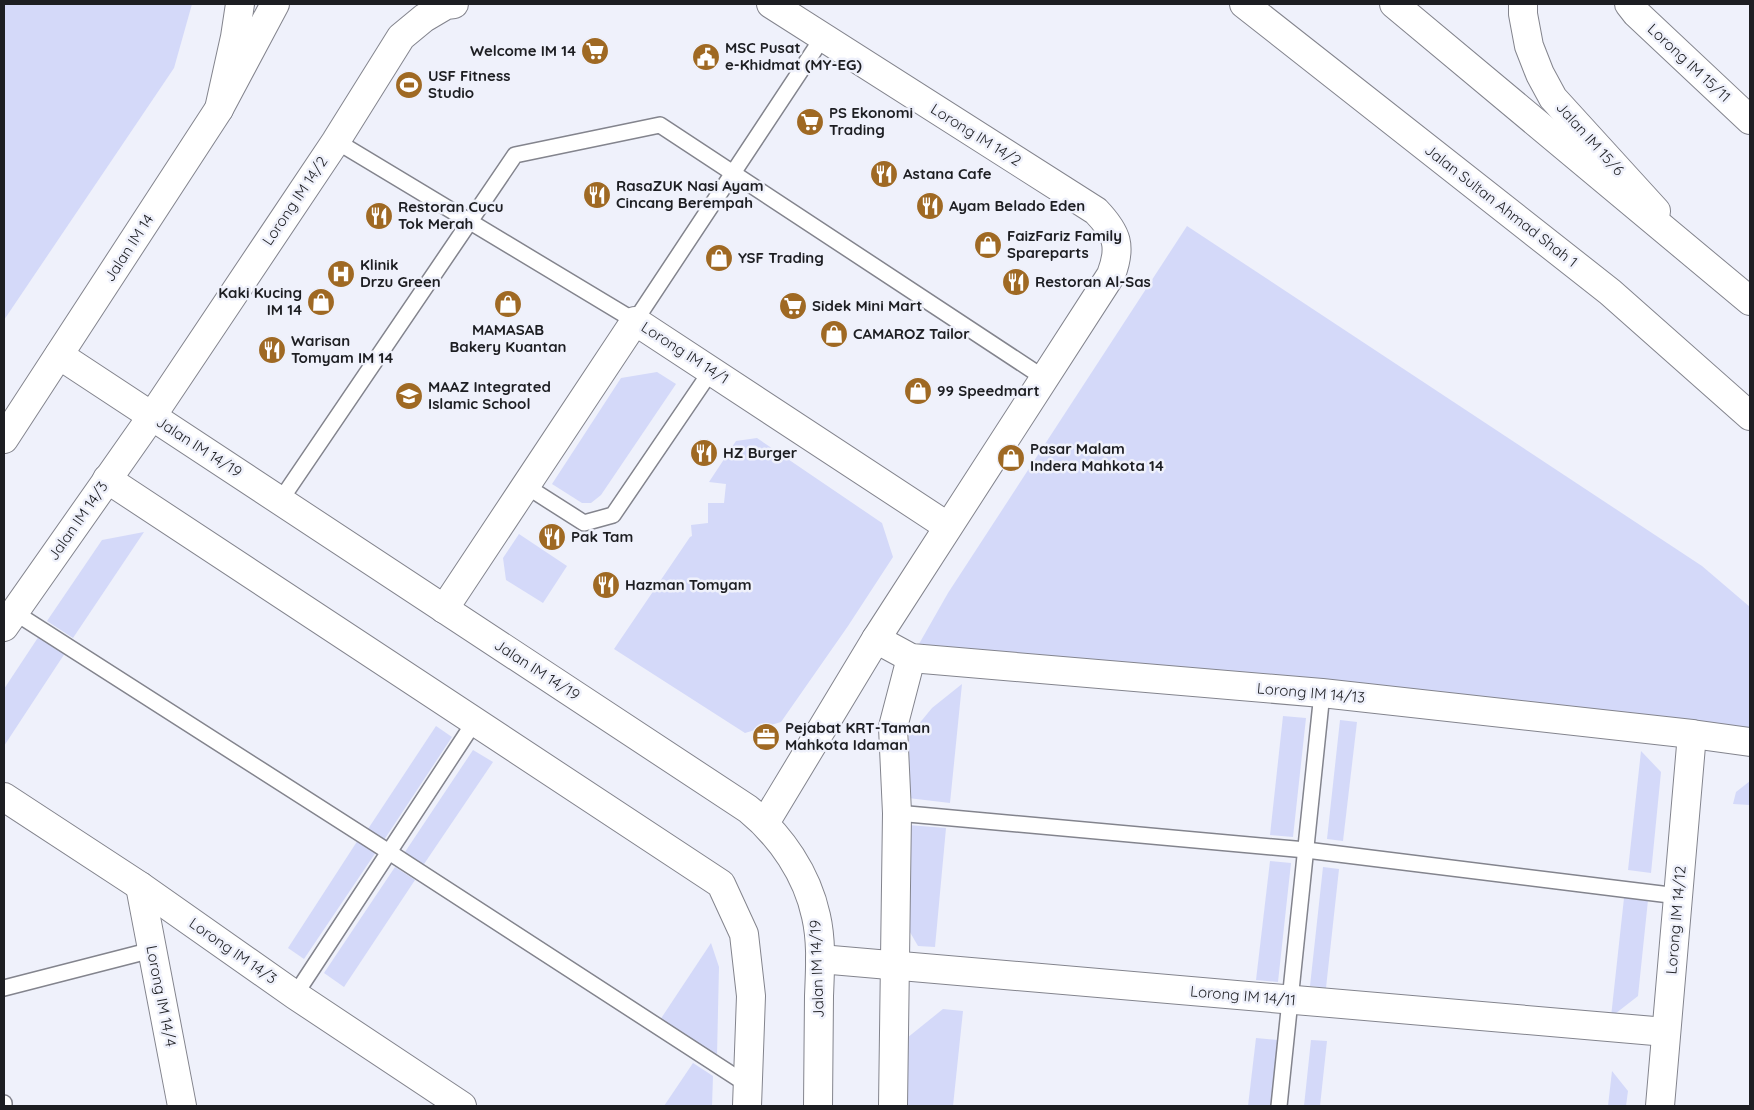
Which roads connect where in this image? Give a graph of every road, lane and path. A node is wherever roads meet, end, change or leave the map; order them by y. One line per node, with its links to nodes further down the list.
1 (240, 4): 12 (street)
2 (256, 4): 11 (street, Jalan IM 14)
3 (275, 4): 11 (street, Jalan IM 14)
4 (454, 4): 14 (street, Lorong IM 14/2)
5 (771, 4): 10 (street, Lorong IM 14/2)
6 (1244, 4): 24 (street, Jalan Sultan Ahmad Shah 1)
7 (1394, 4): 17 (street)
8 (1523, 4): 17 (street, Jalan IM 15/6)
9 (1629, 4): 13 (street, Lorong IM 15/11)
10 (823, 37): 15 (lane); 22 (street, Lorong IM 14/2)
11 (248, 54): 12 (street, Jalan IM 14)
12 (219, 108): 20 (street, Jalan IM 14)
13 (1750, 120)
14 (336, 141): 16 (lane); 23 (street, Lorong IM 14/2)
15 (733, 173): 16 (lane); 19 (lane); 22 (lane)
16 (470, 221): 19 (lane); 28 (lane)
17 (1695, 254): 18 (street)
18 (1750, 301)
19 (635, 321): 21 (street, Lorong IM 14/1); 27 (street, Lorong IM 14/1)
20 (59, 355): 23 (street, Jalan IM 14/19); 25 (street, Jalan IM 14)
21 (712, 371): 27 (lane); 29 (street, Lorong IM 14/1)
22 (1044, 378): 29 (street, Lorong IM 14/2)
23 (152, 416): 26 (street, Jalan IM 14/3); 28 (street, Jalan IM 14/19)
24 (1750, 416)
25 (4, 439)
26 (107, 479): 31 (street, Jalan IM 14/3); 35 (street)
27 (526, 486): 30 (street, Lorong IM 14/1)
28 (280, 501): 30 (street, Jalan IM 14/19)
29 (948, 526): 32 (street, Lorong IM 14/2)
30 (444, 609): 40 (street, Jalan IM 14/19)
31 (9, 619): 42 (lane)
32 (876, 639): 33 (street, Lorong IM 14/13); 40 (street, Lorong IM 14/2)
33 (911, 658): 34 (street, Lorong IM 14/13); 39 (street)
34 (1322, 693): 36 (street, Lorong IM 14/13); 41 (lane)
35 (475, 721): 42 (lane); 52 (street)
36 (1692, 734): 37 (street, Lorong IM 14/13); 44 (street, Lorong IM 14/12)
37 (1750, 742)
38 (4, 797): 43 (street, Lorong IM 14/3)
39 (897, 814): 41 (lane); 47 (street)
40 (765, 823): 46 (street, Jalan IM 14/19)
41 (1306, 850): 44 (lane); 50 (lane)
42 (389, 852): 49 (lane); 52 (lane)
43 (140, 886): 45 (street, Lorong IM 14/4); 49 (street, Lorong IM 14/3)
44 (1678, 896): 51 (street, Lorong IM 14/12)
45 (152, 950): 48 (lane); 53 (street, Lorong IM 14/4)
46 (820, 960): 47 (street, Lorong IM 14/11); 55 (street, Jalan IM 14/19)
47 (894, 966): 50 (street, Lorong IM 14/11); 56 (street)
48 (4, 988)
49 (295, 995): 54 (street, Lorong IM 14/3)
50 (1289, 999): 51 (street, Lorong IM 14/11); 57 (lane)
51 (1666, 1032): 58 (street, Lorong IM 14/12)
52 (747, 1096)
53 (182, 1106)
54 (462, 1106)
55 (818, 1106)
56 (893, 1106)
57 (1279, 1106)
58 (1660, 1106)

